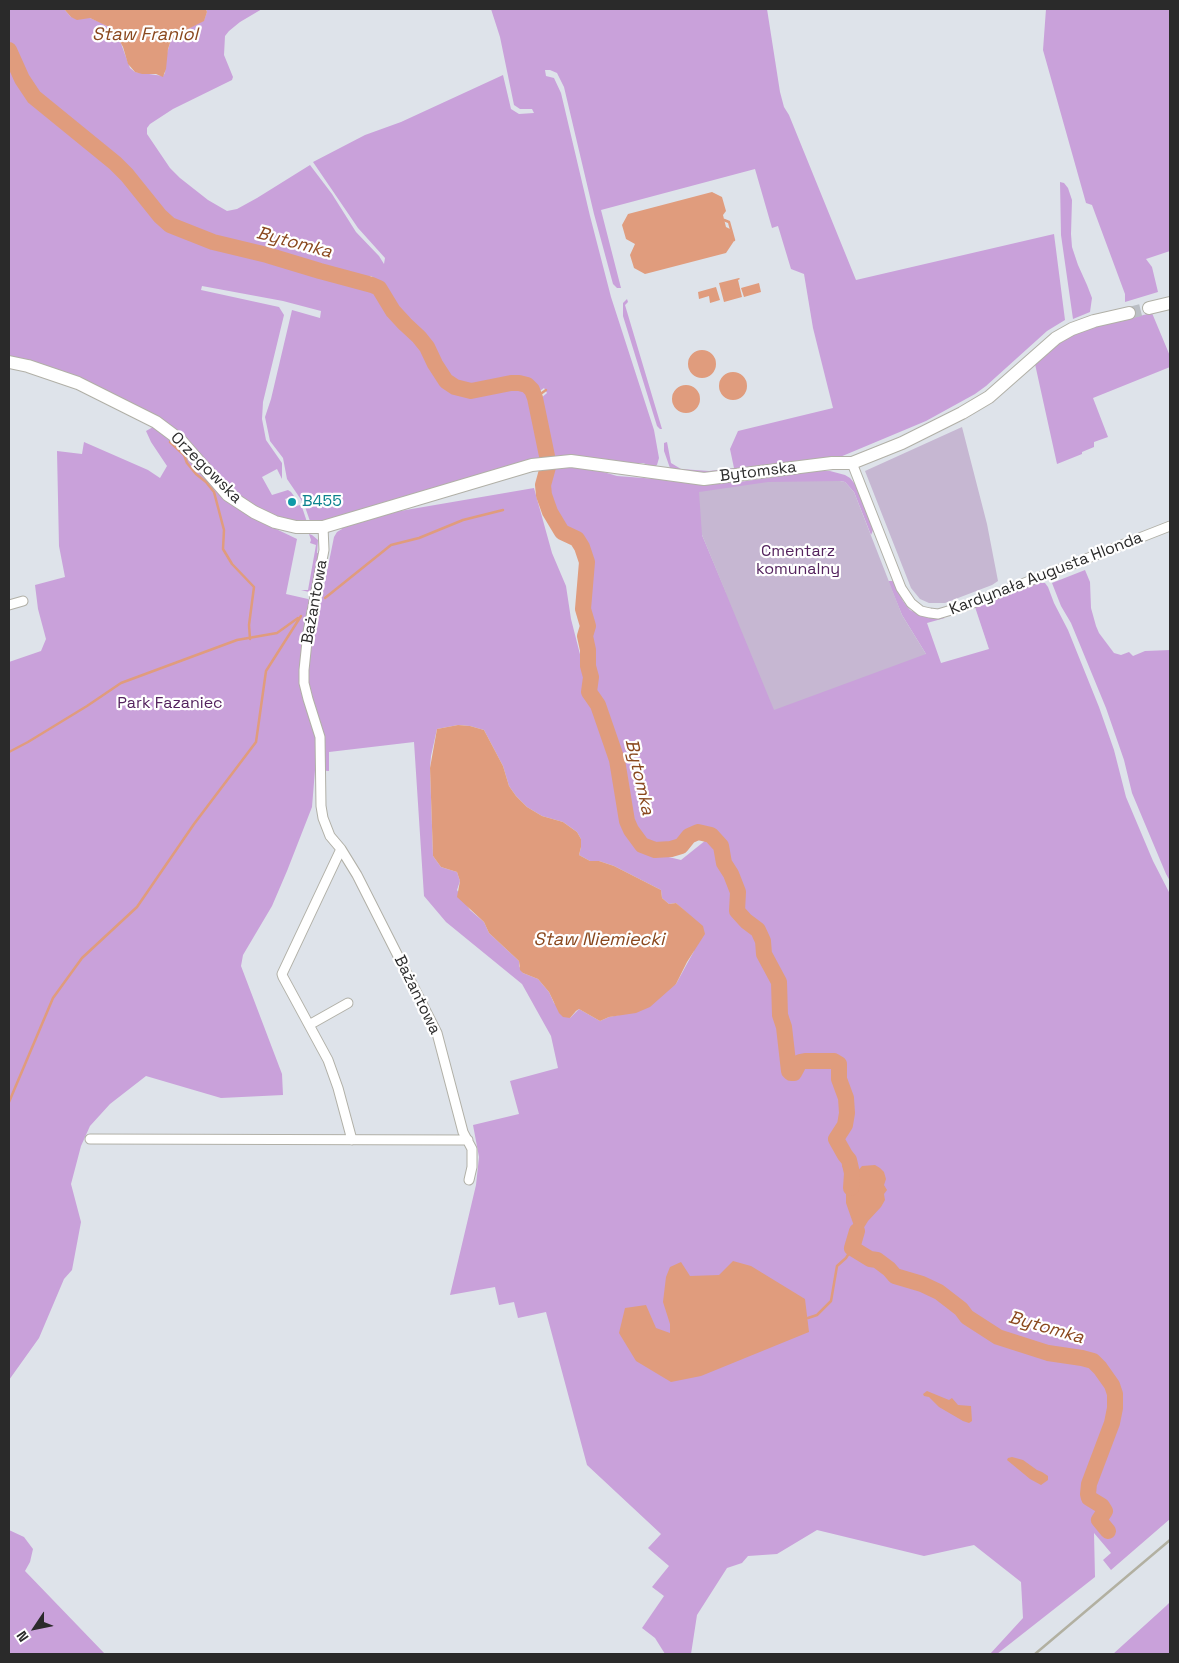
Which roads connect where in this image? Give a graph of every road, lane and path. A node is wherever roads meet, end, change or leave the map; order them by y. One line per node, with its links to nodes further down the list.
1 (1170, 303): 2 (street)
2 (1149, 308)
3 (1129, 313): 5 (street, Bytomska)
4 (9, 362): 8 (street, Orzegowska)
5 (852, 463): 6 (street, Bytomska); 7 (street, Kardynała Augusta Hlonda)
6 (354, 519): 8 (street, Orzegowska)
7 (1170, 526)
8 (323, 527): 11 (street, Bażantowa)
9 (23, 601): 10 (street)
10 (9, 605)
11 (341, 849): 13 (street); 16 (street, Bażantowa)
12 (348, 1003): 13 (street)
13 (309, 1025): 15 (street)
14 (90, 1139): 15 (street)
15 (352, 1140): 16 (street)
16 (468, 1140): 17 (street, Bażantowa)
17 (470, 1180)

